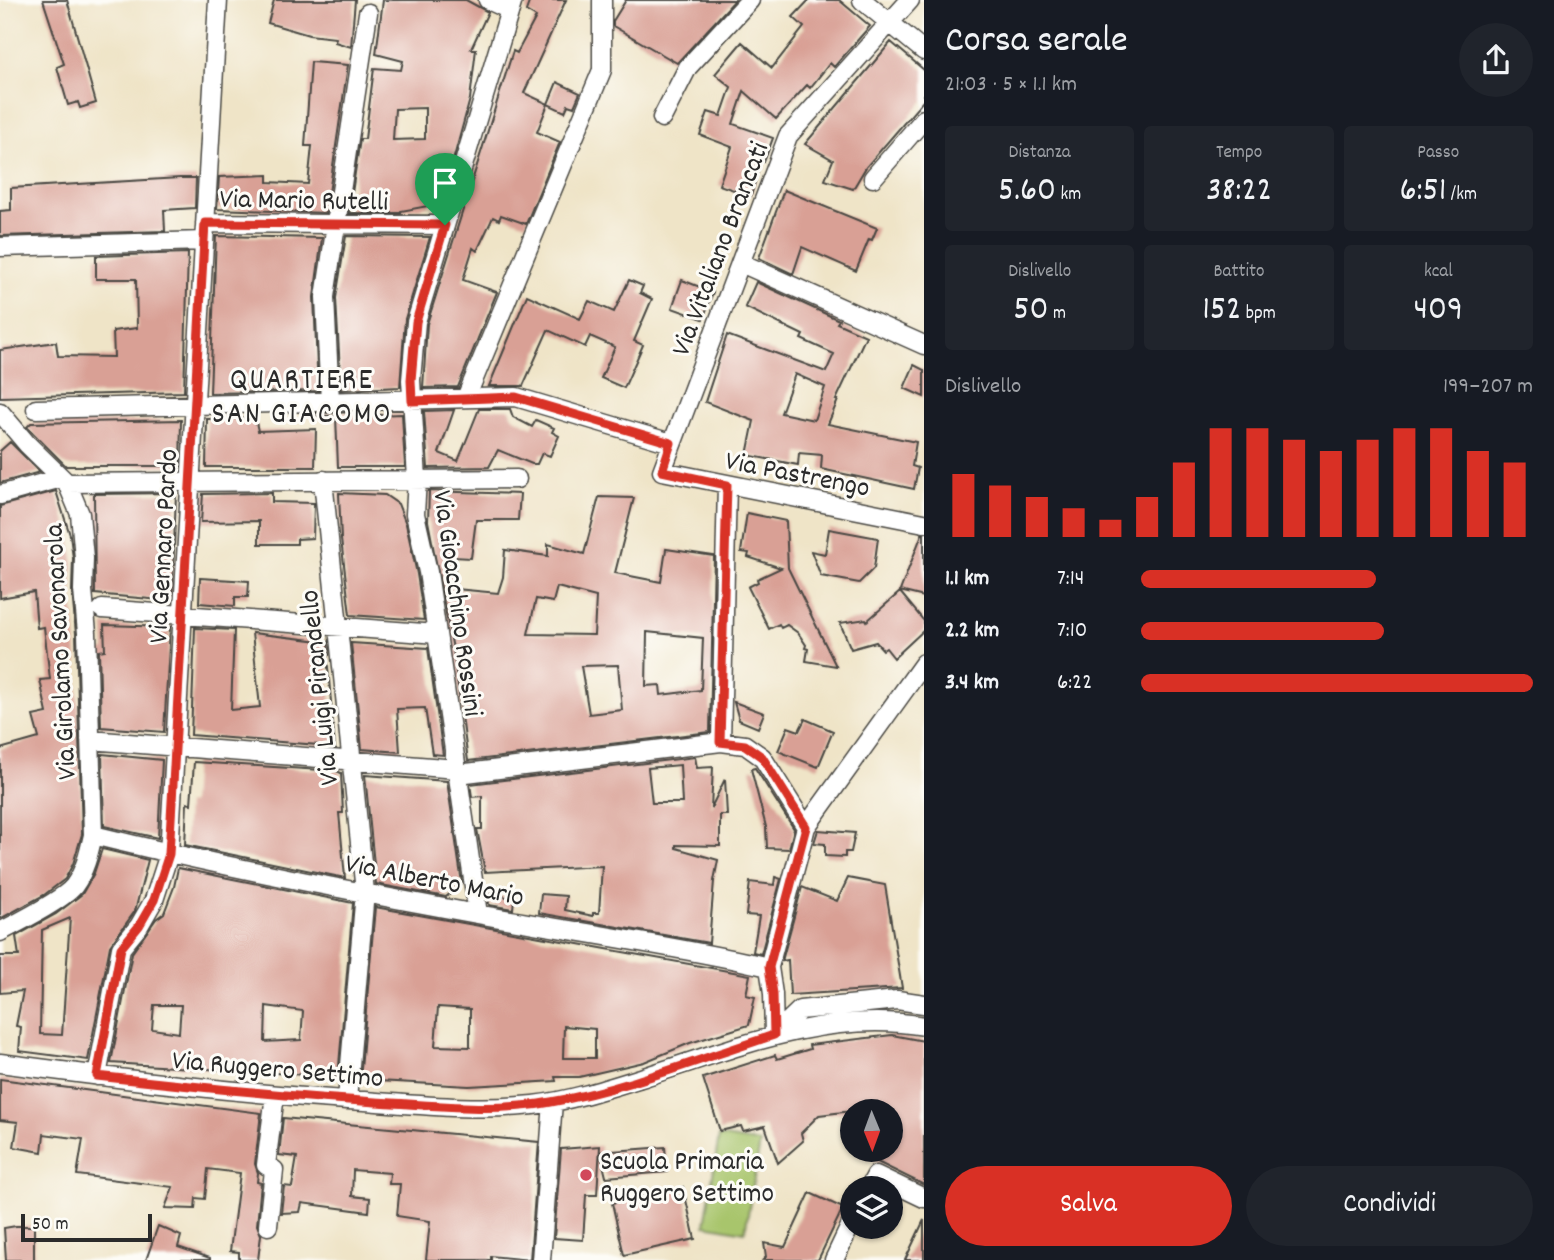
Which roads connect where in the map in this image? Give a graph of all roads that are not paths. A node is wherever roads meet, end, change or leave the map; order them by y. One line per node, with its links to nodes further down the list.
1 (218, 0): 16 (street, Via Gennaro Pardo)
2 (488, 0): 7 (street)
3 (602, 0): 20 (street)
4 (750, 0): 11 (street)
5 (862, 0): 9 (street)
6 (910, 0): 9 (street, Via Vitaliano Brancati)
7 (511, 5): 14 (street)
8 (368, 13): 15 (street)
9 (890, 23): 10 (street); 18 (street, Via Vitaliano Brancati)
10 (924, 51)
11 (662, 118)
12 (924, 119): 13 (street)
13 (873, 178)
14 (445, 225): 15 (street, Via Mario Rutelli); 21 (street)
15 (336, 226): 16 (street, Via Mario Rutelli); 22 (street)
16 (205, 232): 17 (street, Via Mario Rutelli); 23 (street, Via Gennaro Pardo)
17 (0, 247)
18 (741, 263): 19 (street); 26 (street, Via Vitaliano Brancati)
19 (924, 345)
20 (466, 398): 21 (street); 26 (street)
21 (412, 401): 22 (street); 31 (street)
22 (330, 402): 23 (street)
23 (195, 405): 24 (street); 32 (street, Via Gennaro Pardo)
24 (36, 409)
25 (0, 412): 29 (street, Via Girolamo Savonarola)
26 (671, 443): 27 (street, Via Vitaliano Brancati)
27 (662, 471): 33 (street, Via Pastrengo)
28 (517, 479): 31 (street)
29 (64, 480): 32 (street, Via Gioacchino Rossini); 34 (street, Via Gioacchino Rossini); 41 (street, Via Girolamo Savonarola)
30 (323, 480): 31 (street, Via Gioacchino Rossini); 32 (street, Via Gioacchino Rossini); 38 (street, Via Luigi Pirandello)
31 (417, 480): 39 (street, Via Gioacchino Rossini)
32 (191, 481): 37 (street, Via Gennaro Pardo)
33 (727, 485): 35 (street, Via Pastrengo); 42 (street)
34 (0, 495)
35 (924, 523)
36 (102, 609): 37 (street)
37 (183, 615): 38 (street); 43 (street, Via Gennaro Pardo)
38 (337, 626): 39 (street); 44 (street, Via Luigi Pirandello)
39 (437, 634): 45 (street, Via Gioacchino Rossini)
40 (924, 663): 46 (street)
41 (90, 740): 43 (street); 47 (street, Via Girolamo Savonarola)
42 (720, 742): 45 (street); 46 (street)
43 (176, 747): 44 (street); 48 (street, Via Gennaro Pardo)
44 (351, 761): 45 (street); 49 (street, Via Luigi Pirandello)
45 (457, 772): 50 (street, Via Gioacchino Rossini)
46 (806, 827): 52 (street)
47 (93, 835): 48 (street, Via Alberto Mario); 51 (street, Via Girolamo Savonarola)
48 (169, 854): 49 (street, Via Alberto Mario); 57 (street, Via Gennaro Pardo)
49 (365, 892): 50 (street, Via Alberto Mario); 59 (street, Via Luigi Pirandello)
50 (478, 914): 52 (street, Via Alberto Mario)
51 (0, 932)
52 (769, 967): 55 (street)
53 (924, 1004): 55 (street)
54 (924, 1026): 55 (street, Via Ruggero Settimo)
55 (774, 1035): 60 (street, Via Ruggero Settimo)
56 (0, 1063): 57 (street, Via Ruggero Settimo)
57 (97, 1076): 58 (street, Via Ruggero Settimo)
58 (275, 1095): 59 (street, Via Ruggero Settimo); 63 (street)
59 (348, 1100): 60 (street, Via Ruggero Settimo)
60 (553, 1102): 65 (street)
61 (903, 1191): 62 (street)
62 (924, 1198)
63 (268, 1226)
64 (844, 1239): 66 (street)
65 (541, 1260)
66 (834, 1260)

